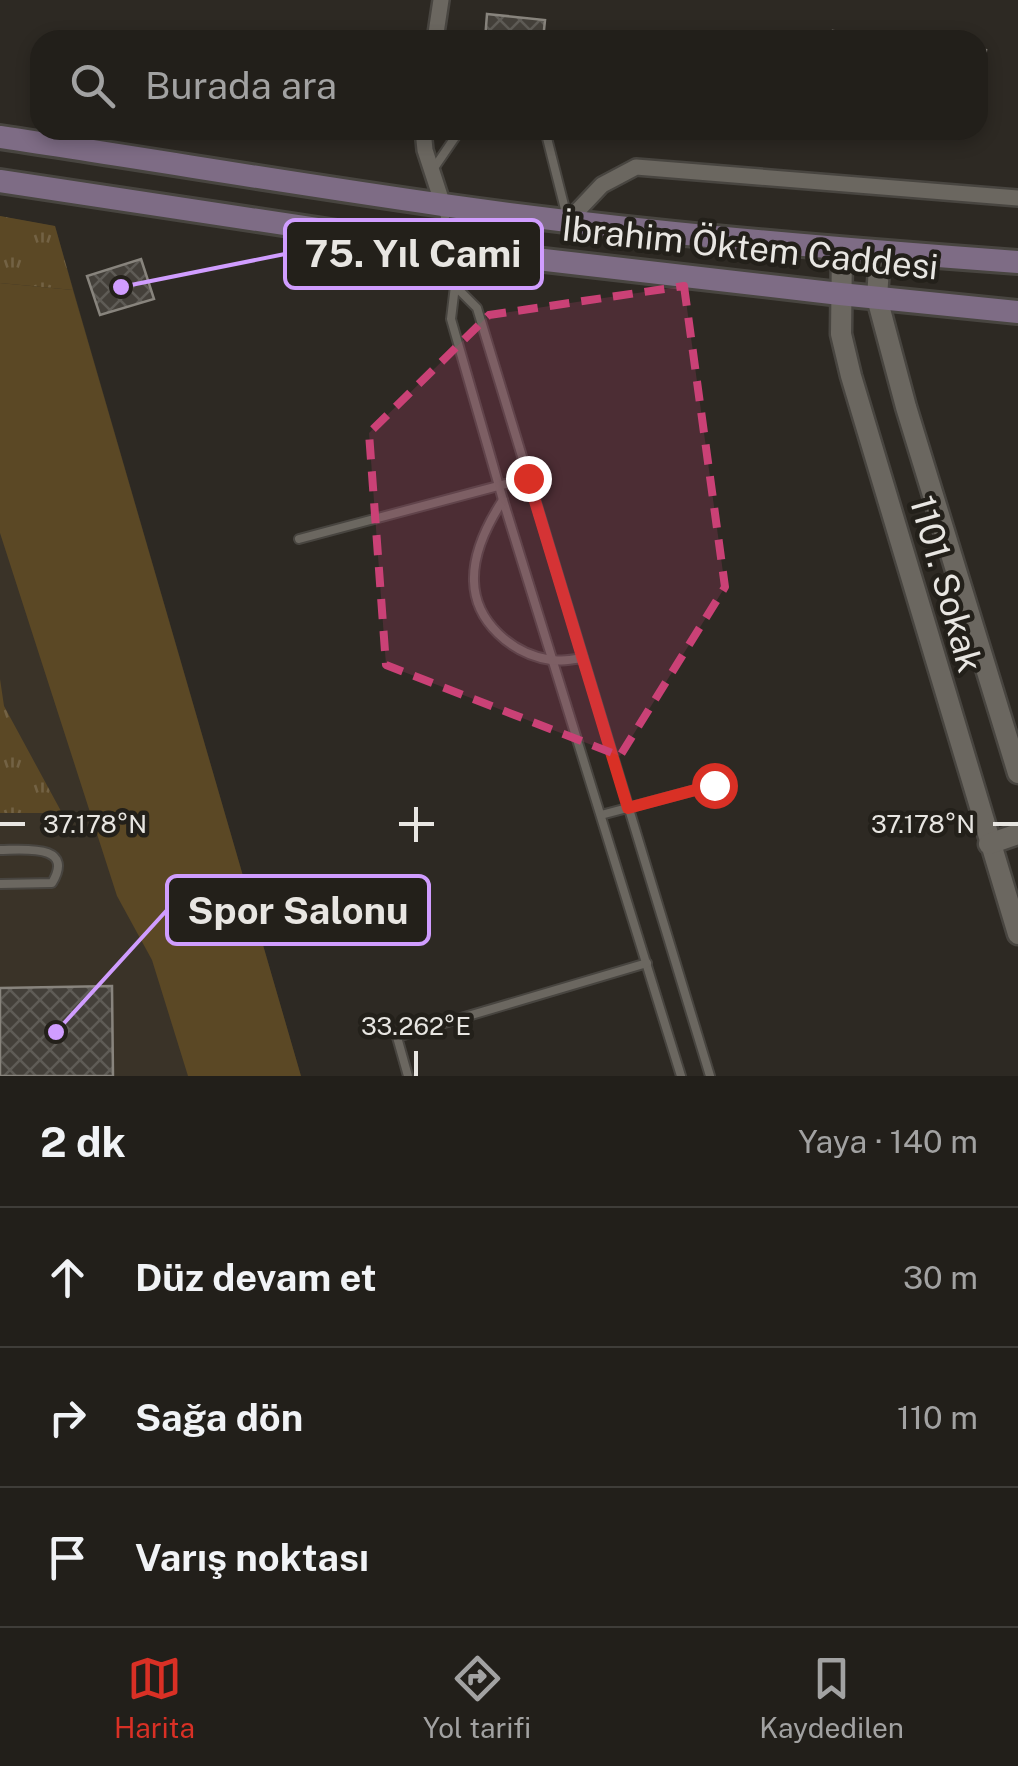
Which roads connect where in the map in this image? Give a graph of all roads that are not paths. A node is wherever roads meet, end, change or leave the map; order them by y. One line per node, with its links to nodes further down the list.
1 (442, 0): 2 (street)
2 (436, 30)
3 (0, 136): 10 (main road, İbrahim Öktem Caddesi)
4 (424, 140): 7 (street)
5 (453, 140): 7 (lane)
6 (548, 140): 11 (lane)
7 (432, 171): 10 (street)
8 (0, 181): 13 (main road, İbrahim Öktem Caddesi)
9 (1018, 198): 11 (street)
10 (443, 205): 11 (main road, İbrahim Öktem Caddesi); 13 (lane)
11 (568, 221): 12 (main road, İbrahim Öktem Caddesi)
12 (842, 248): 14 (main road, İbrahim Öktem Caddesi); 17 (street, 1101. Sokak)
13 (449, 249): 16 (lane); 17 (main road, İbrahim Öktem Caddesi)
14 (880, 252): 15 (main road, İbrahim Öktem Caddesi); 18 (street)
15 (1018, 262)
16 (456, 286): 20 (lane); 21 (lane)
17 (840, 294): 18 (main road, İbrahim Öktem Caddesi); 31 (street, 1101. Sokak)
18 (877, 298): 19 (main road, İbrahim Öktem Caddesi); 26 (street)
19 (1018, 312)
20 (528, 478): 21 (lane); 24 (lane)
21 (499, 486): 22 (lane); 23 (lane)
22 (503, 500): 25 (lane); 25 (lane)
23 (299, 538)
24 (583, 658): 25 (lane); 28 (lane)
25 (554, 661): 29 (lane)
26 (1018, 773)
27 (714, 785): 28 (lane)
28 (628, 808): 29 (lane); 38 (lane)
29 (601, 815): 35 (lane)
30 (1018, 834): 31 (street)
31 (990, 844): 34 (street, 1101. Sokak)
32 (0, 850): 33 (lane)
33 (0, 884)
34 (1018, 934)
35 (646, 963): 36 (lane); 37 (lane)
36 (408, 1076)
37 (681, 1076)
38 (710, 1076)

